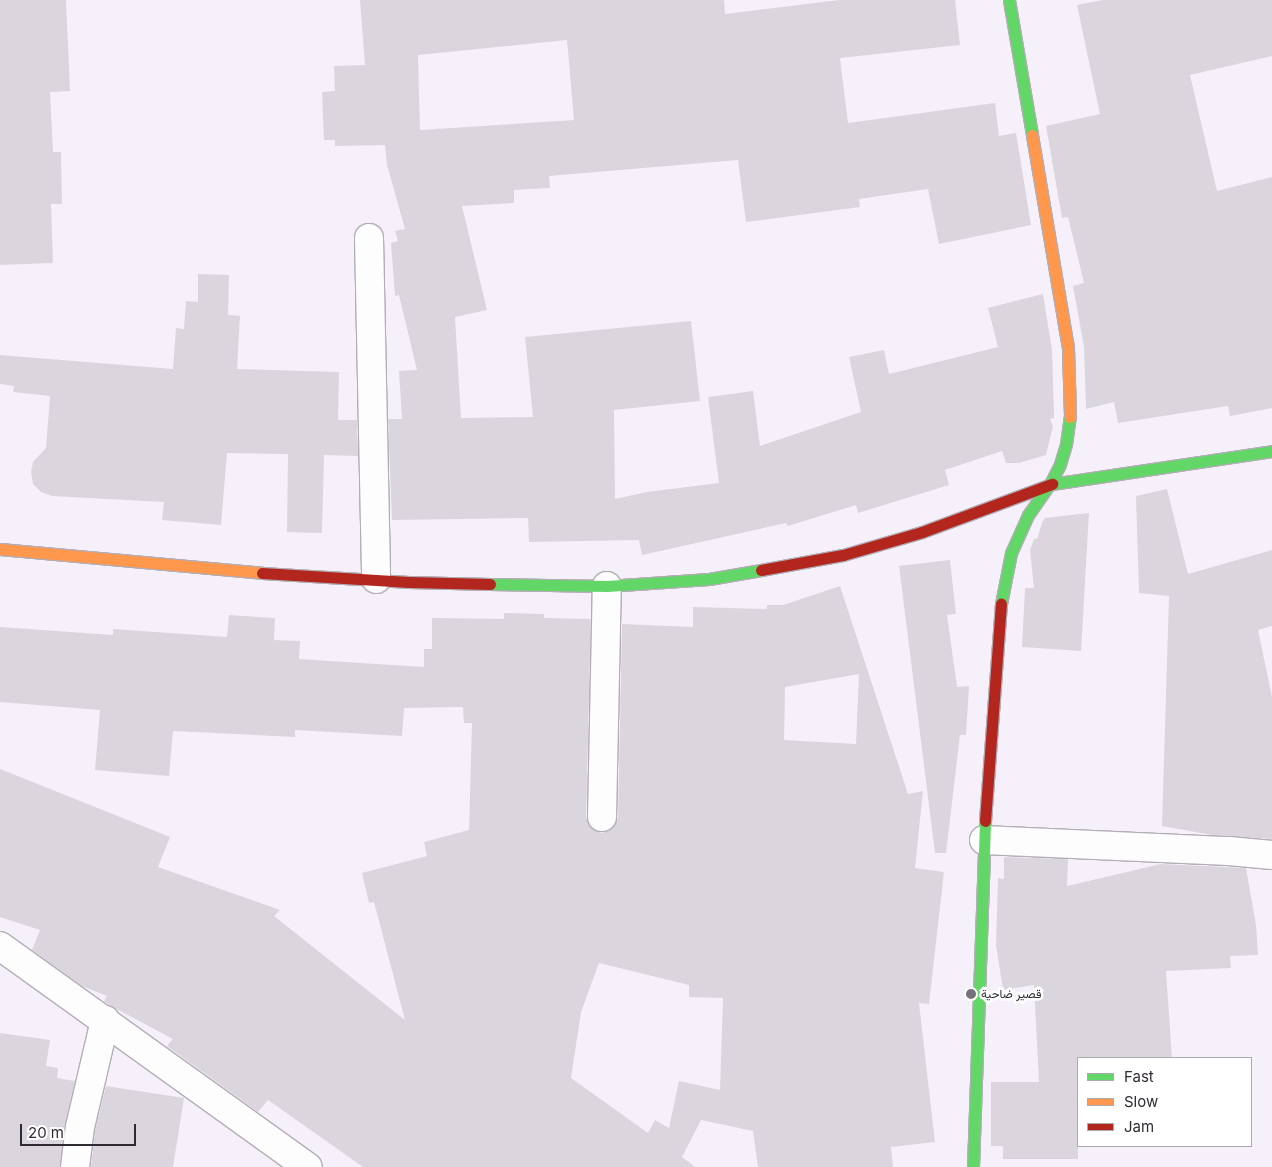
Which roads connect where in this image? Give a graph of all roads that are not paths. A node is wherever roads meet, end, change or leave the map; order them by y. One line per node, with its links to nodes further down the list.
1 (1009, 0): 4 (street)
2 (369, 238): 6 (street)
3 (1272, 451): 4 (street)
4 (1050, 484): 7 (street); 9 (street)
5 (0, 549): 6 (street)
6 (376, 579): 7 (street)
7 (607, 586): 8 (street)
8 (602, 818)
9 (984, 840): 10 (street); 15 (street)
10 (1272, 855)
11 (0, 946): 12 (street)
12 (105, 1020): 13 (street); 14 (street)
13 (74, 1167)
14 (308, 1167)
15 (973, 1167)

